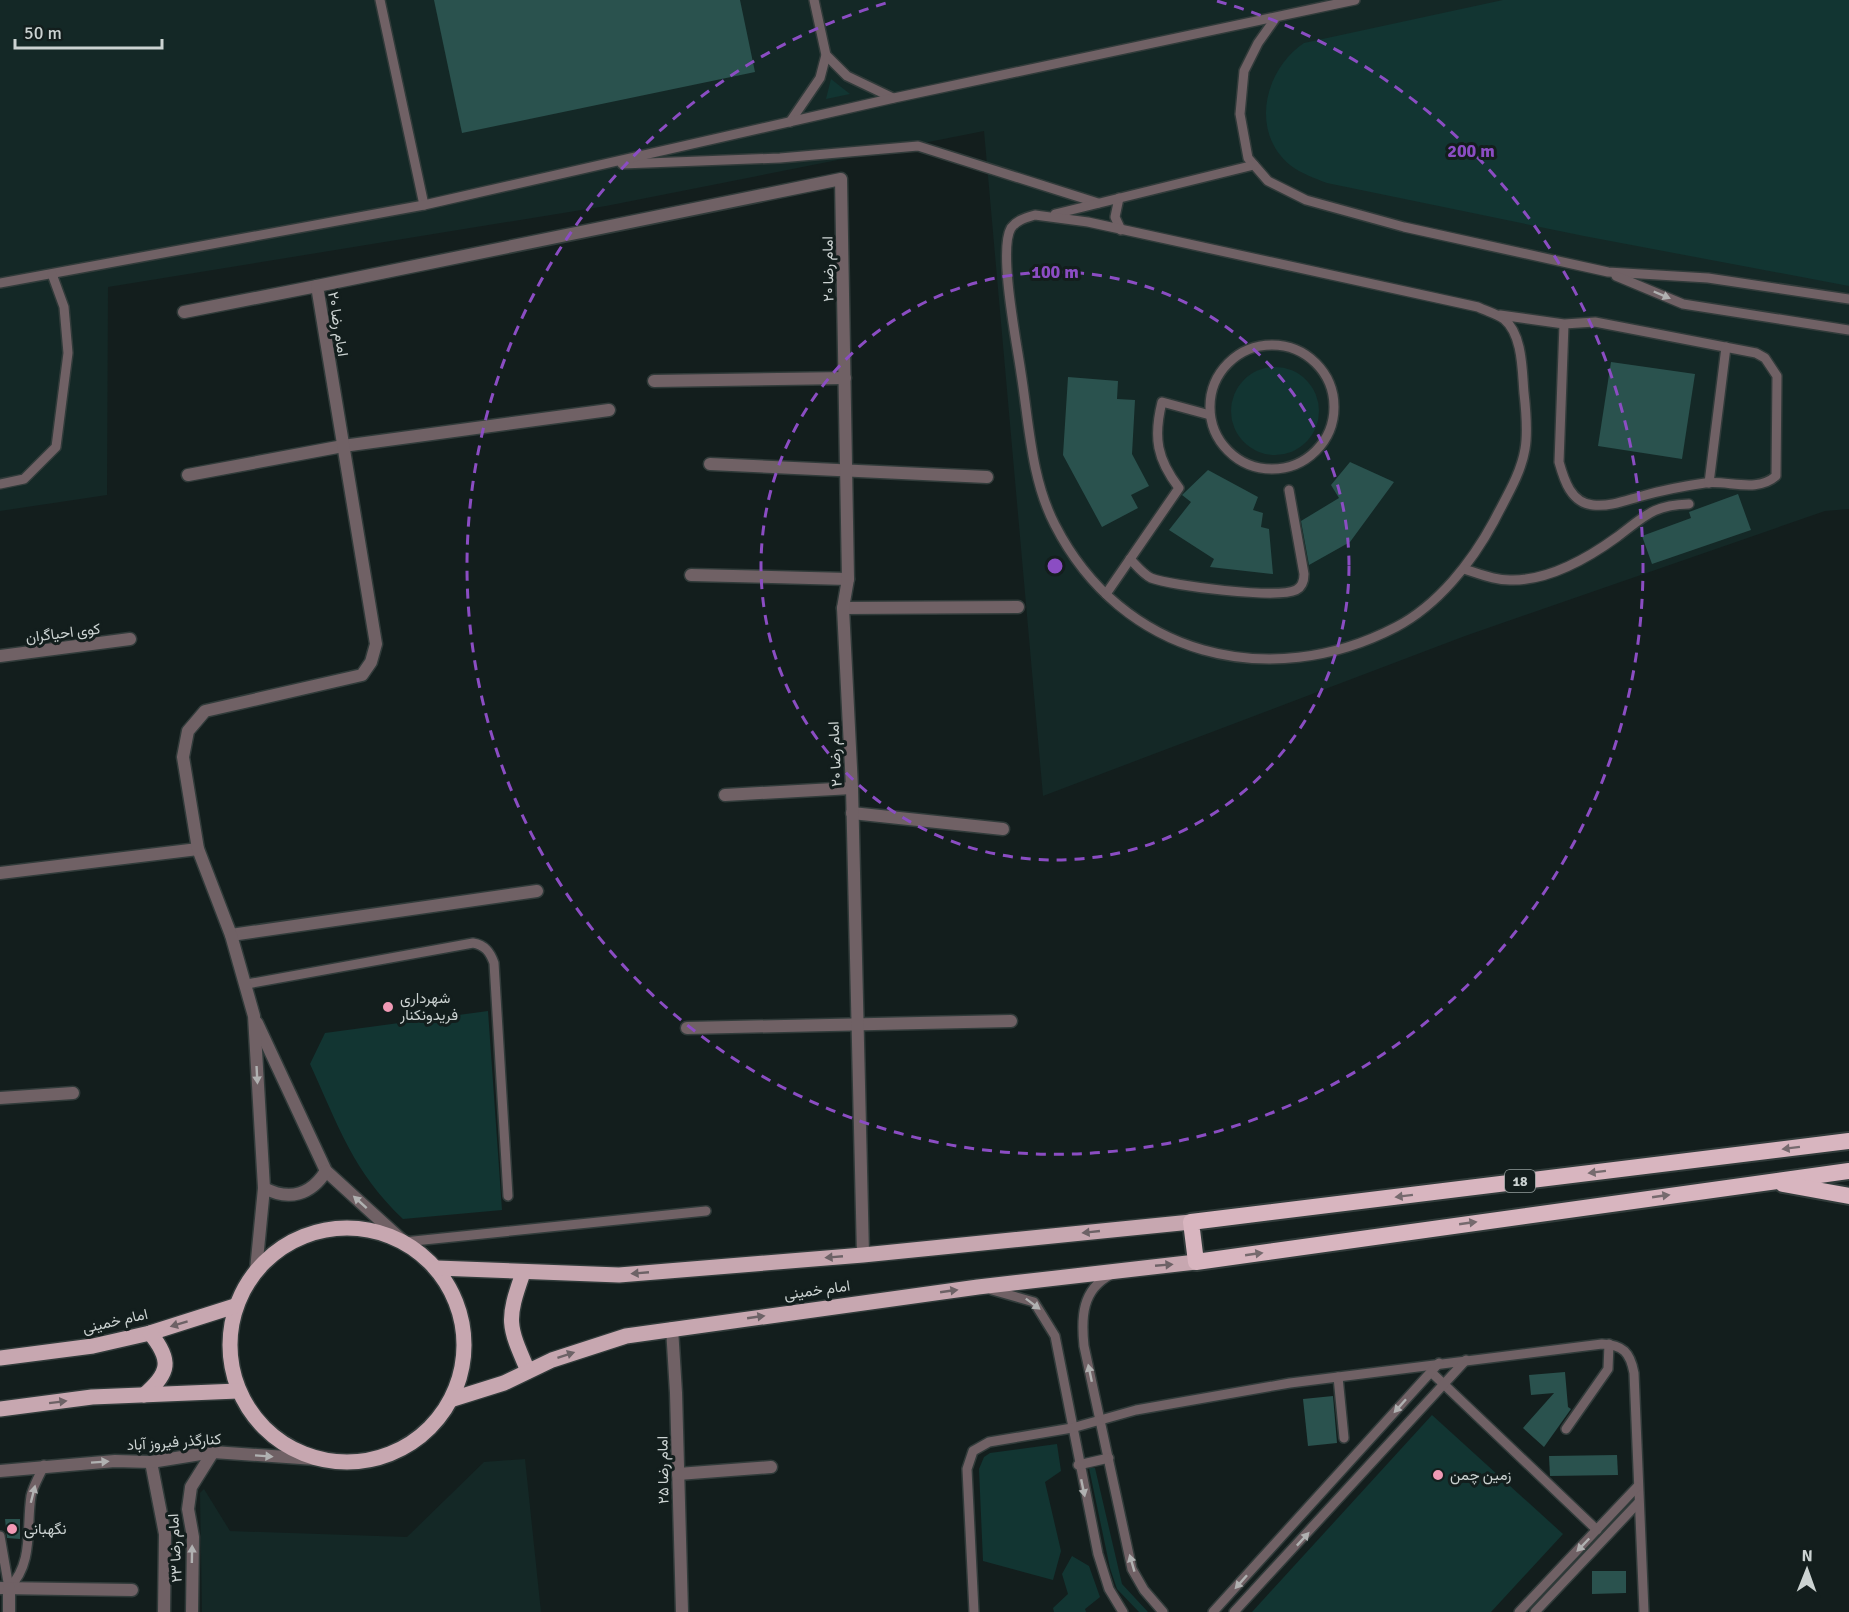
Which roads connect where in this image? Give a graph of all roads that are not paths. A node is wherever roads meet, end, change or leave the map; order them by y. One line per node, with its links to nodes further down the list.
1 (380, 0): 12 (lane)
2 (814, 0): 5 (lane)
3 (1350, 1): 4 (lane)
4 (1275, 19): 6 (lane); 9 (lane)
5 (826, 55): 6 (lane); 7 (lane)
6 (894, 98): 7 (lane)
7 (790, 122): 8 (lane)
8 (599, 165): 11 (lane); 12 (lane)
9 (1254, 165): 10 (lane); 15 (lane)
10 (1119, 198): 11 (lane); 14 (lane)
11 (1098, 203): 13 (lane)
12 (424, 205): 16 (lane)
13 (1050, 215): 14 (lane); 42 (lane)
14 (1121, 230): 21 (lane)
15 (1608, 272): 19 (lane); 23 (lane, one-way to 23)
16 (52, 274): 17 (lane); 35 (lane)
17 (0, 283)
18 (316, 286): 20 (street); 25 (street, امام رضا ۲۰); 29 (street, امام رضا ۲۰)
19 (1849, 300)
20 (184, 312)
21 (1491, 313): 22 (lane); 39 (lane)
22 (1564, 324): 24 (lane); 34 (lane)
23 (1849, 330)
24 (1726, 347): 34 (lane); 34 (lane)
25 (845, 378): 26 (street); 31 (street, امام رضا ۲۰)
26 (654, 381)
27 (609, 410): 29 (street)
28 (1210, 415): 28 (lane); 38 (lane)
29 (343, 446): 32 (street); 51 (street, امام رضا ۲۰)
30 (710, 464): 31 (street)
31 (846, 471): 33 (street); 41 (street, امام رضا ۲۰)
32 (188, 475)
33 (987, 477)
34 (1709, 483)
35 (0, 484)
36 (1289, 490): 38 (lane)
37 (1689, 504): 39 (lane)
38 (1130, 560): 42 (lane)
39 (1464, 569): 42 (lane)
40 (691, 575): 41 (street)
41 (848, 579): 44 (street, امام رضا ۲۰)
42 (1106, 594)
43 (1018, 607): 44 (street)
44 (843, 608): 47 (street, امام رضا ۲۰)
45 (130, 639): 46 (street, کوی احیاگران)
46 (0, 656)
47 (852, 788): 48 (street); 49 (street, امام رضا ۲۰)
48 (725, 795)
49 (852, 813): 50 (street); 58 (street, امام رضا ۲۰)
50 (1003, 829)
51 (198, 849): 52 (street); 54 (street)
52 (0, 873)
53 (537, 891): 54 (street)
54 (231, 935): 55 (street)
55 (247, 984): 56 (street); 67 (lane)
56 (254, 1016): 63 (street); 66 (street, one-way to 66)
57 (1011, 1021): 58 (street)
58 (856, 1024): 59 (street); 72 (street, امام رضا ۲۰)
59 (687, 1028)
60 (73, 1093): 61 (street)
61 (0, 1098)
62 (1849, 1141): 70 (highway, 18, one-way to 70)
63 (326, 1171): 66 (street); 71 (street, one-way to 63)
64 (1849, 1171): 65 (highway, 18)
65 (1767, 1181): 68 (highway, 18); 73 (highway, 18, one-way to 65)
66 (264, 1188): 76 (street)
67 (508, 1196)
68 (1849, 1196)
69 (706, 1211): 71 (lane)
70 (1191, 1222): 72 (main road, امام خمینی, one-way to 72); 73 (highway)
71 (404, 1242): 74 (main road); 76 (main road)
72 (863, 1255): 77 (main road, امام خمینی, one-way to 77)
73 (1196, 1262): 75 (main road, امام خمینی, one-way to 73)
74 (437, 1268): 77 (main road, امام خمینی); 92 (main road)
75 (1122, 1269): 78 (main road, امام خمینی); 94 (lane, one-way to 75)
76 (256, 1270): 79 (main road)
77 (523, 1273): 86 (main road)
78 (978, 1287): 80 (main road, امام خمینی, one-way to 78); 95 (lane, one-way to 95)
79 (235, 1306): 81 (main road, امام خمینی, one-way to 81); 90 (main road)
80 (672, 1328): 86 (main road, امام خمینی, one-way to 80); 106 (street, امام رضا ۲۵)
81 (150, 1333): 83 (main road, امام خمینی); 91 (main road)
82 (1609, 1344): 84 (lane); 96 (lane); 107 (lane)
83 (0, 1358)
84 (1466, 1360): 85 (lane); 89 (lane)
85 (1439, 1363): 87 (lane); 88 (lane)
86 (528, 1371): 92 (main road, امام خمینی)
87 (1431, 1372): 89 (lane); 108 (lane, one-way to 108)
88 (1338, 1377): 94 (lane); 97 (lane)
89 (1444, 1384): 109 (lane); 111 (lane)
90 (238, 1391): 91 (main road); 100 (main road)
91 (144, 1395): 93 (main road, one-way to 91)
92 (453, 1399): 100 (main road)
93 (0, 1408)
94 (1100, 1420): 95 (lane); 99 (lane)
95 (1071, 1428): 102 (lane); 121 (lane)
96 (1566, 1429)
97 (1344, 1438)
98 (213, 1452): 100 (street, کنارگذر فیروز آباد, one-way to 100); 101 (street, کنارگذر فیروز آباد); 119 (street, امام رضا ۲۳, one-way to 98)
99 (1109, 1458): 102 (lane); 123 (lane, one-way to 99)
100 (315, 1459)
101 (151, 1462): 103 (street, کنارگذر فیروز آباد, one-way to 101); 118 (street, امام رضا ۲۳)
102 (1078, 1465): 122 (lane, one-way to 122)
103 (44, 1466): 105 (street, کنارگذر فیروز آباد); 115 (lane, one-way to 103)
104 (771, 1467): 106 (street)
105 (0, 1472)
106 (678, 1474): 120 (street, امام رضا ۲۵)
107 (1637, 1487): 110 (lane); 111 (lane)
108 (1326, 1488): 109 (lane); 113 (lane)
109 (1339, 1499): 114 (lane, one-way to 109)
110 (1638, 1503): 127 (lane); 128 (lane)
111 (1597, 1530): 126 (lane, one-way to 126)
112 (0, 1536): 115 (lane)
113 (1267, 1553): 114 (lane); 124 (lane, one-way to 124)
114 (1280, 1564): 125 (lane)
115 (5, 1588): 116 (street); 117 (street)
116 (132, 1590)
117 (9, 1612)
118 (164, 1612)
119 (192, 1612)
120 (682, 1612)
121 (974, 1612)
122 (1123, 1612)
123 (1163, 1612)
124 (1213, 1612)
125 (1234, 1612)
126 (1519, 1612)
127 (1535, 1612)
128 (1644, 1612)

